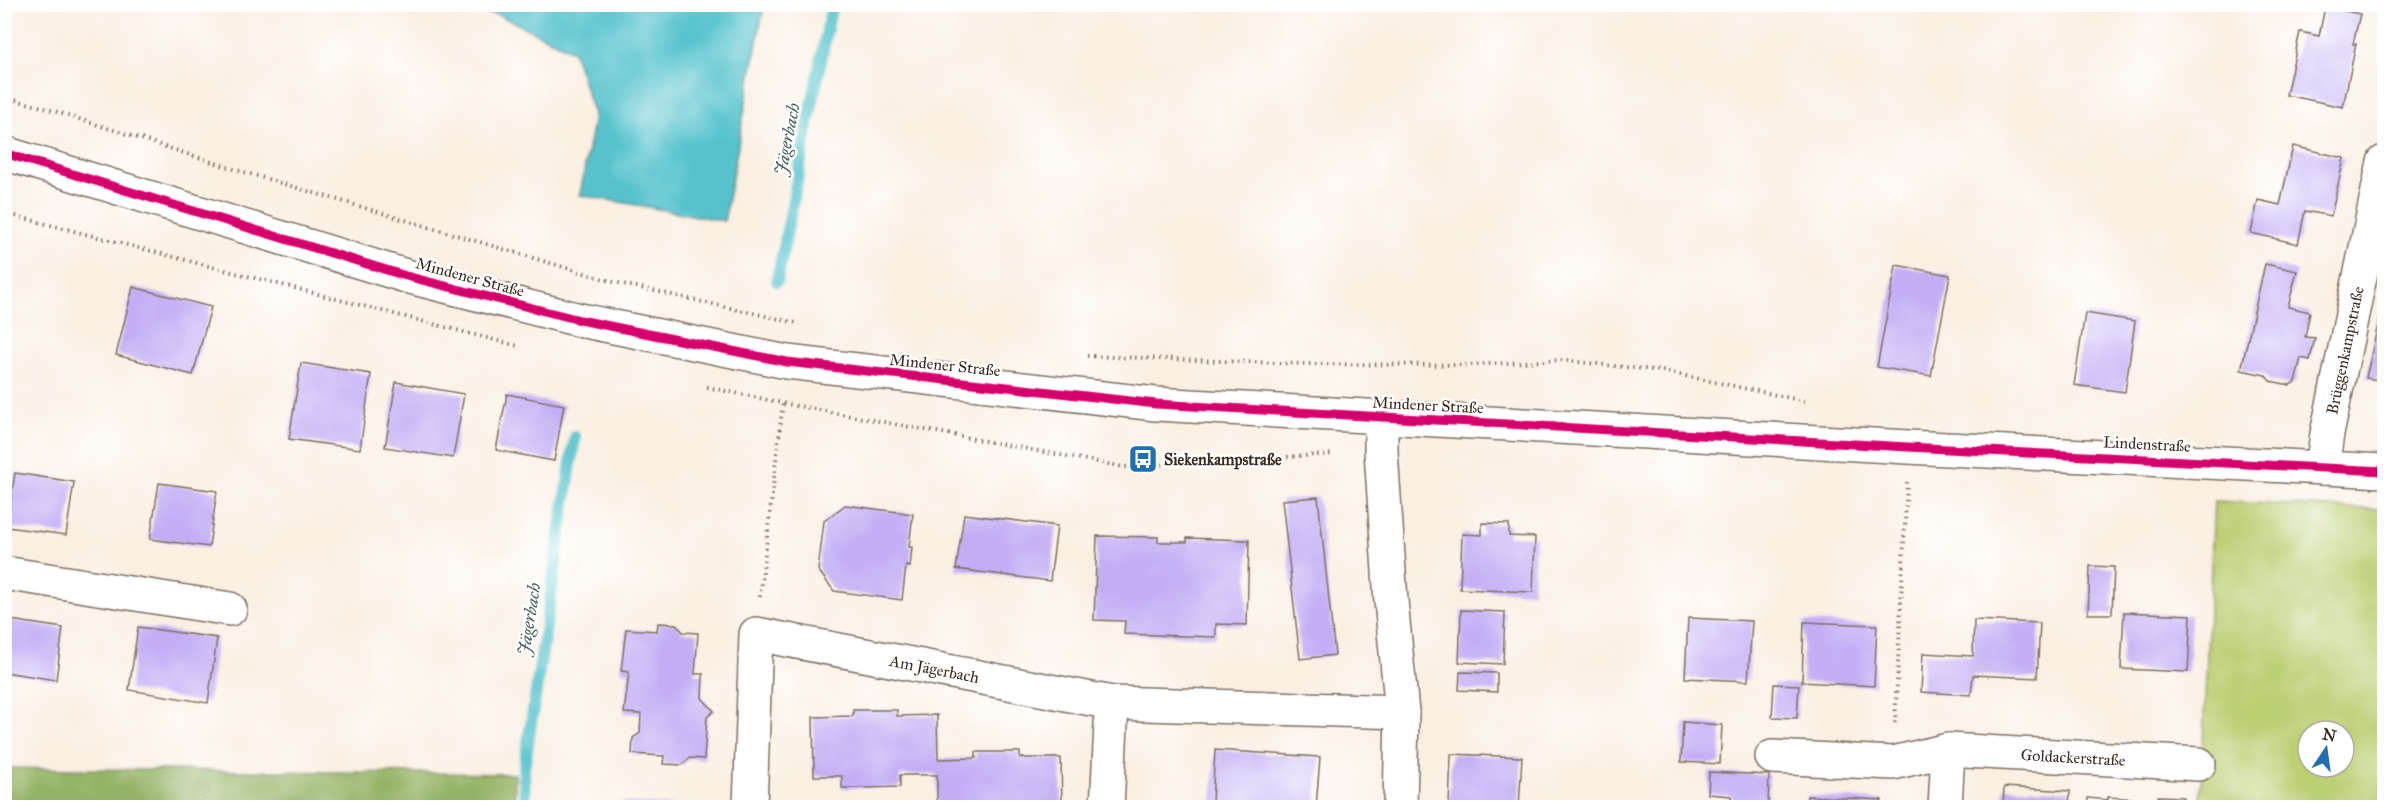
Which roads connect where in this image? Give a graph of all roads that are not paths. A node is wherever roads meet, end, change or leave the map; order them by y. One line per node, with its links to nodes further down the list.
1 (4, 153): 3 (main road, Mindener Straße)
2 (2385, 162): 5 (main road, Brüggenkampstraße)
3 (1381, 417): 4 (main road, Mindener Straße); 10 (main road)
4 (1908, 447): 5 (main road, Lindenstraße)
5 (2322, 468): 6 (main road, Lindenstraße)
6 (2385, 471)
7 (4, 573): 8 (main road)
8 (230, 609)
9 (1112, 703): 10 (main road, Am Jägerbach); 14 (main road, Am Jägerbach); 15 (main road)
10 (1402, 712): 16 (main road)
11 (1947, 750): 12 (main road, Goldackerstraße); 13 (main road, Goldackerstraße); 17 (main road)
12 (1772, 757)
13 (2199, 764)
14 (750, 807)
15 (1107, 807)
16 (1400, 807)
17 (1945, 807)

